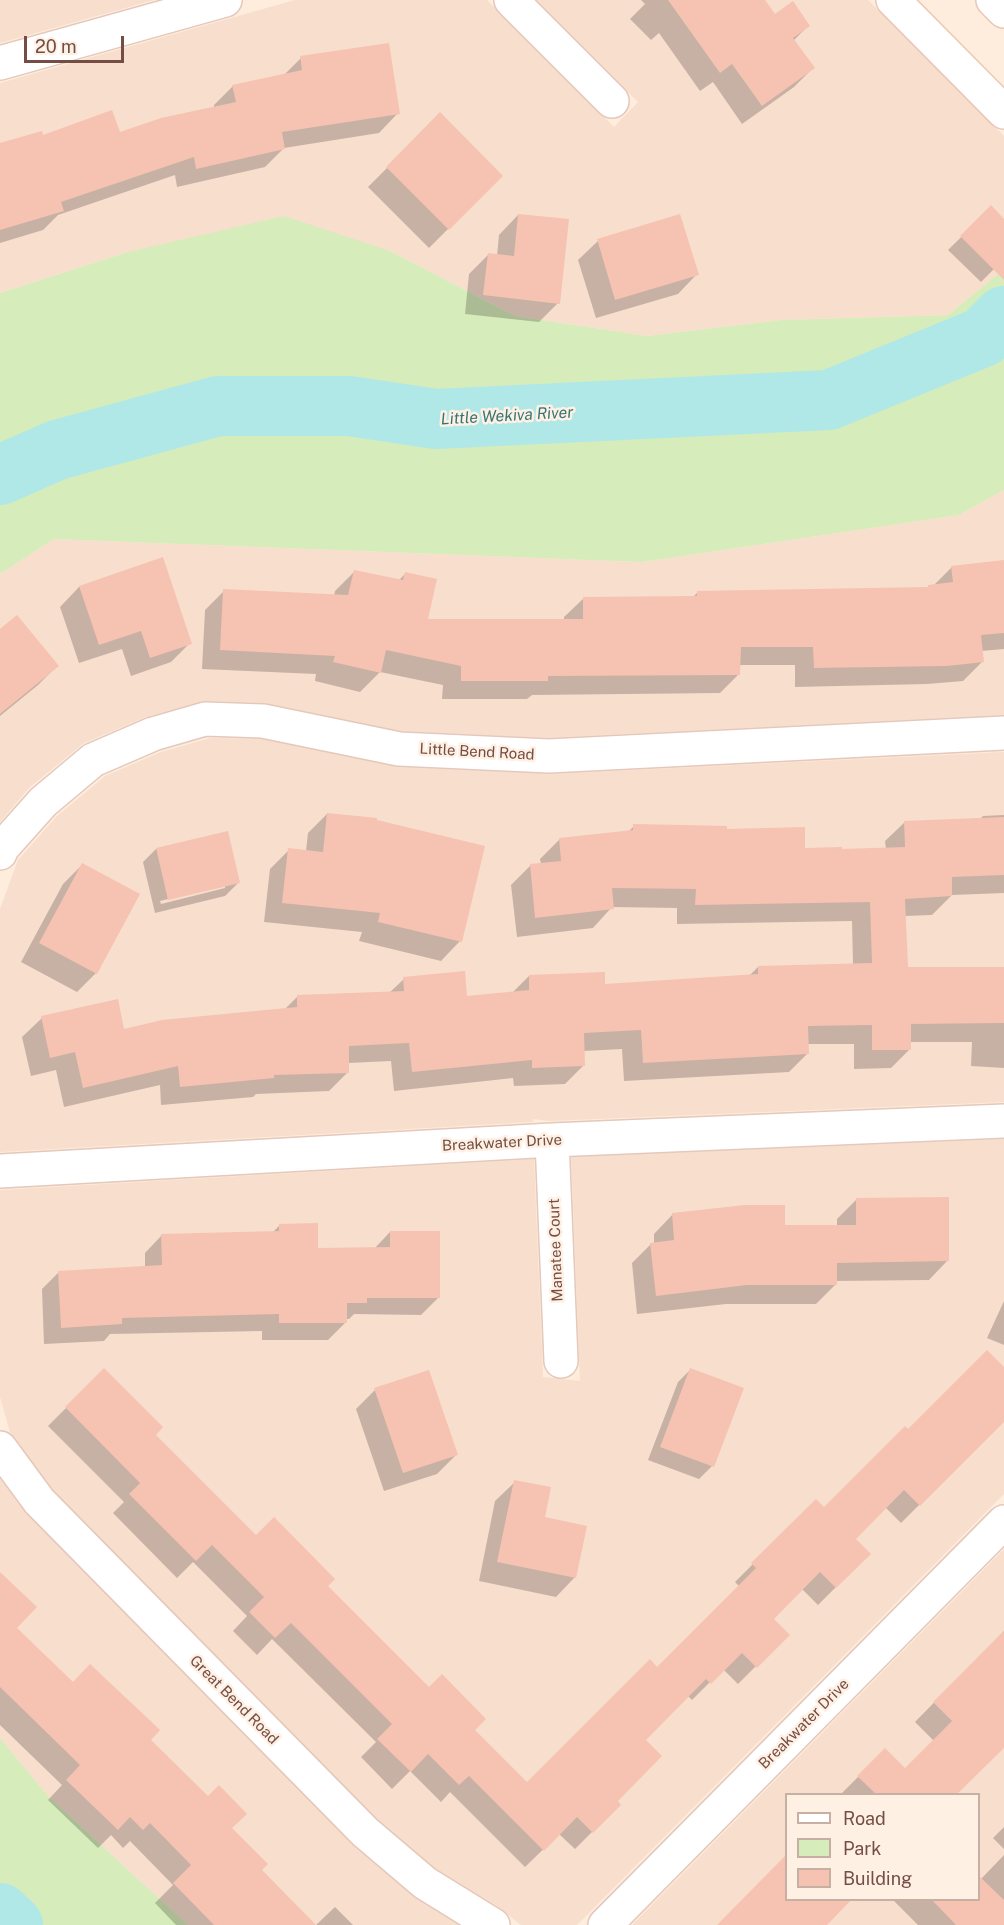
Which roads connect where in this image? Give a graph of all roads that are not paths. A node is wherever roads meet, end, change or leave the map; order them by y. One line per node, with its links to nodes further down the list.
1 (225, 0): 6 (street)
2 (511, 0): 7 (street)
3 (893, 0): 8 (street)
4 (993, 0): 5 (street)
5 (1004, 11)
6 (0, 63)
7 (612, 101)
8 (1004, 112)
9 (1004, 733): 10 (street, Little Bend Road)
10 (0, 853)
11 (1004, 1121): 12 (street, Breakwater Drive)
12 (552, 1140): 13 (street, Breakwater Drive); 14 (street, Manatee Court)
13 (0, 1171)
14 (561, 1361)
15 (0, 1448): 17 (street, Great Bend Road)
16 (1004, 1522): 18 (street, Breakwater Drive)
17 (493, 1925)
18 (605, 1925)

